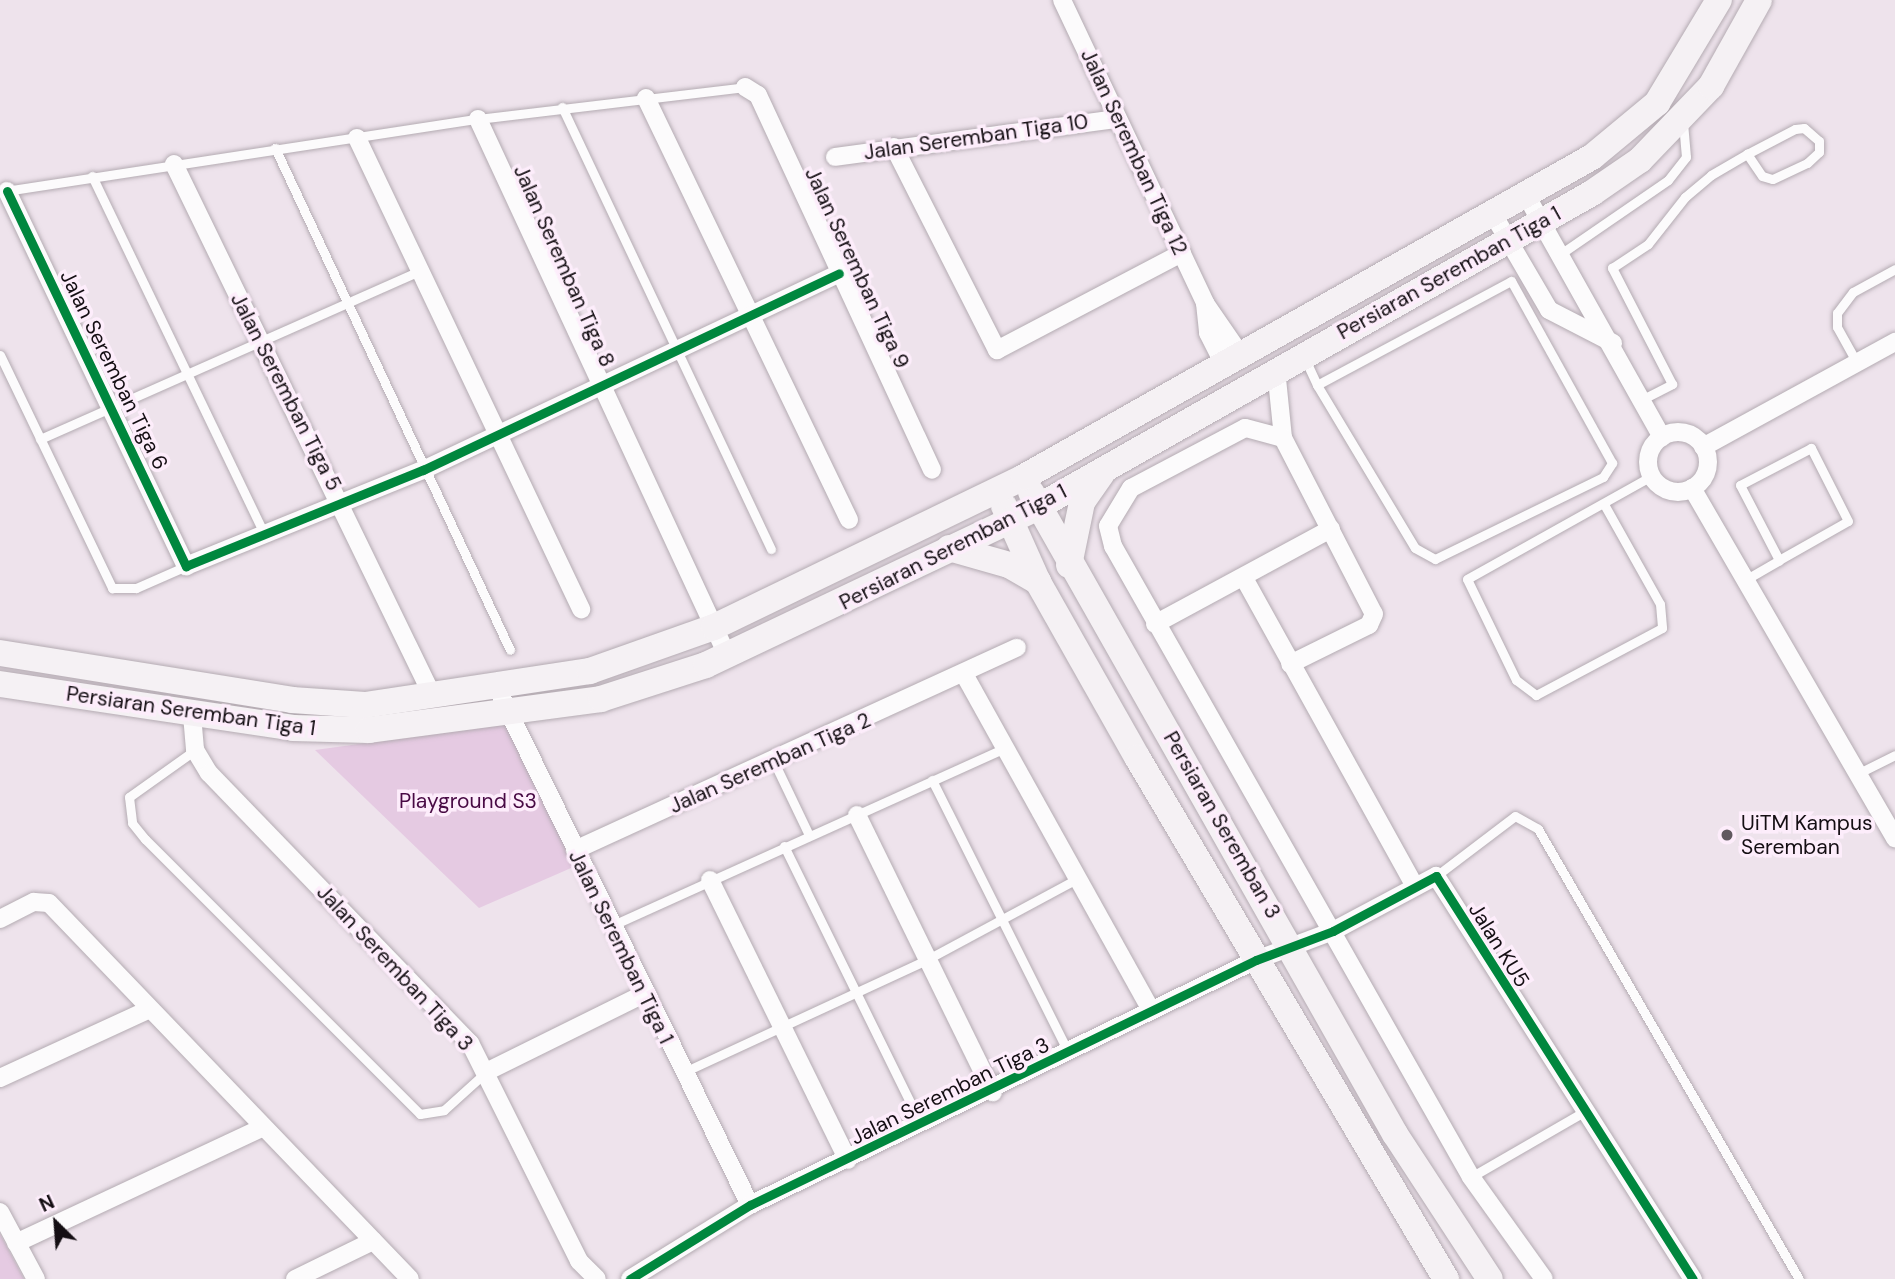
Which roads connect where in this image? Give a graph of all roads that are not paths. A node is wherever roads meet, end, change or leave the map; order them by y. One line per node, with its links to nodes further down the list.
1 (1062, 0): 7 (street, Jalan Seremban Tiga 12)
2 (1719, 0): 18 (main road, Persiaran Seremban Tiga 1)
3 (1759, 0): 8 (main road, Persiaran Seremban Tiga 1)
4 (745, 87): 5 (lane); 26 (street, Jalan Seremban Tiga 9)
5 (646, 99): 6 (lane); 28 (street)
6 (562, 107): 9 (lane); 32 (lane)
7 (1117, 118): 11 (street, Jalan Seremban Tiga 10); 22 (street, Jalan Seremban Tiga 12)
8 (1683, 118): 20 (main road, Persiaran Seremban Tiga 1); 23 (lane)
9 (478, 119): 10 (lane); 39 (street, Jalan Seremban Tiga 8)
10 (358, 138): 12 (lane); 25 (street)
11 (894, 146): 14 (street, Jalan Seremban Tiga 10); 22 (street)
12 (275, 148): 15 (lane); 27 (lane)
13 (1747, 155): 13 (lane); 41 (lane)
14 (835, 157)
15 (174, 164): 16 (lane); 30 (street, Jalan Seremban Tiga 5)
16 (92, 176): 17 (lane); 38 (lane)
17 (3, 191): 42 (street, Jalan Seremban Tiga 6)
18 (1526, 195): 19 (main road, Persiaran Seremban Tiga 1); 20 (street)
19 (1493, 214): 21 (street); 35 (main road, Persiaran Seremban Tiga 1)
20 (1541, 224): 21 (main road, Persiaran Seremban Tiga 1); 23 (street)
21 (1509, 240): 31 (street); 34 (main road, Persiaran Seremban Tiga 1)
22 (1182, 253): 35 (street, Jalan Seremban Tiga 12)
23 (1559, 255): 31 (street)
24 (1895, 269): 36 (lane)
25 (419, 271): 27 (lane); 43 (street)
26 (839, 273): 28 (street); 50 (street, Jalan Seremban Tiga 9)
27 (347, 304): 30 (lane); 49 (lane)
28 (747, 314): 32 (street); 58 (street)
29 (1895, 342): 36 (street)
30 (261, 343): 38 (lane); 55 (street, Jalan Seremban Tiga 5)
31 (1613, 343): 41 (street)
32 (674, 349): 39 (street); 63 (lane)
33 (0, 355): 46 (lane)
34 (1303, 355): 37 (main road, Persiaran Seremban Tiga 1); 40 (lane)
35 (1232, 359): 52 (main road, Persiaran Seremban Tiga 1)
36 (1857, 363): 47 (street)
37 (1276, 369): 45 (street); 48 (main road, Persiaran Seremban Tiga 1)
38 (188, 374): 42 (lane); 61 (lane)
39 (597, 383): 43 (street); 72 (street, Jalan Seremban Tiga 8)
40 (1317, 384): 40 (lane)
41 (1643, 399): 44 (street)
42 (114, 405): 46 (lane); 66 (street, Jalan Seremban Tiga 6)
43 (494, 433): 49 (street); 70 (street)
44 (1662, 437): 47 (street); 51 (street)
45 (1283, 438): 60 (street); 71 (street)
46 (40, 439): 66 (lane)
47 (1703, 447): 53 (street)
48 (1105, 468): 57 (main road, Persiaran Seremban Tiga 1); 65 (main road)
49 (423, 470): 55 (street); 74 (lane)
50 (932, 470)
51 (1651, 475): 53 (street); 56 (lane)
52 (1024, 477): 54 (main road, Persiaran Seremban Tiga 1); 57 (main road, Persiaran Seremban 3)
53 (1692, 488): 68 (street)
54 (997, 491): 59 (main road, Persiaran Seremban 3); 72 (main road, Persiaran Seremban Tiga 1)
55 (342, 506): 61 (street); 81 (street, Jalan Seremban Tiga 5)
56 (1605, 506): 56 (lane)
57 (1038, 507): 59 (main road, Persiaran Seremban Tiga 1); 65 (main road, Persiaran Seremban 3)
58 (849, 520)
59 (1010, 520): 62 (main road, Persiaran Seremban Tiga 1); 69 (main road, Persiaran Seremban 3)
60 (1331, 529): 67 (street); 77 (street)
61 (266, 536): 66 (street)
62 (949, 548): 69 (main road); 76 (main road, Persiaran Seremban Tiga 1)
63 (771, 549)
64 (1779, 560): 64 (lane); 68 (lane)
65 (1069, 565): 103 (main road, Persiaran Seremban 3)
66 (186, 566)
67 (1244, 578): 71 (street); 77 (street)
68 (1744, 580): 88 (street)
69 (1038, 582): 105 (main road, Persiaran Seremban 3)
70 (581, 609)
71 (1155, 624): 102 (street)
72 (714, 627): 76 (street, Jalan Seremban Tiga 8); 80 (main road, Persiaran Seremban Tiga 1)
73 (1017, 648): 78 (street, Jalan Seremban Tiga 2)
74 (510, 650)
75 (0, 653): 81 (main road, Persiaran Seremban Tiga 1)
76 (727, 655): 83 (main road, Persiaran Seremban Tiga 1)
77 (1290, 664): 98 (street)
78 (964, 674): 84 (street); 87 (street, Jalan Seremban Tiga 2)
79 (0, 684): 82 (main road, Persiaran Seremban Tiga 1)
80 (496, 686): 81 (main road, Persiaran Seremban Tiga 1); 83 (street, Jalan Seremban Tiga 1)
81 (432, 697)
82 (192, 715): 83 (main road, Persiaran Seremban Tiga 1); 85 (street, Jalan Seremban Tiga 3)
83 (510, 715): 94 (street, Jalan Seremban Tiga 1)
84 (1009, 746): 89 (lane); 95 (street)
85 (195, 750): 112 (street, Jalan Seremban Tiga 3); 112 (lane)
86 (1895, 756): 88 (lane)
87 (774, 762): 91 (lane); 94 (street, Jalan Seremban Tiga 2)
88 (1857, 774): 92 (street)
89 (932, 780): 90 (lane); 100 (lane)
90 (857, 815): 91 (lane); 104 (street)
91 (809, 835): 93 (lane)
92 (1895, 838)
93 (784, 846): 97 (lane); 107 (lane)
94 (575, 850): 101 (street, Jalan Seremban Tiga 1)
95 (1081, 876): 100 (lane); 109 (street)
96 (1436, 876): 98 (street, Jalan Seremban Tiga 3); 116 (street, Jalan KU5); 134 (lane)
97 (710, 880): 101 (lane); 110 (street)
98 (1415, 887): 102 (street, Jalan Seremban Tiga 3)
99 (0, 919): 108 (street)
100 (998, 920): 104 (lane); 111 (lane)
101 (611, 925): 106 (street, Jalan Seremban Tiga 1)
102 (1332, 931): 103 (street, Jalan Seremban Tiga 3); 120 (street)
103 (1291, 945): 105 (street, Jalan Seremban Tiga 3); 125 (main road, Persiaran Seremban 3)
104 (928, 959): 107 (lane); 115 (street)
105 (1256, 960): 109 (street, Jalan Seremban Tiga 3); 131 (main road, Persiaran Seremban 3)
106 (644, 995): 112 (street); 113 (street, Jalan Seremban Tiga 1)
107 (855, 995): 110 (lane); 117 (lane)
108 (148, 1010): 114 (street); 118 (street)
109 (1151, 1010): 111 (street, Jalan Seremban Tiga 3)
110 (780, 1028): 113 (lane); 119 (street)
111 (1069, 1053): 115 (street, Jalan Seremban Tiga 3)
112 (486, 1072): 129 (street, Jalan Seremban Tiga 3)
113 (682, 1073): 121 (street, Jalan Seremban Tiga 1)
114 (0, 1079)
115 (993, 1093): 117 (street, Jalan Seremban Tiga 3)
116 (1582, 1113): 120 (lane); 133 (street, Jalan KU5)
117 (922, 1127): 119 (street, Jalan Seremban Tiga 3)
118 (262, 1128): 123 (street); 124 (street)
119 (848, 1160): 121 (street, Jalan Seremban Tiga 3)
120 (1471, 1177): 132 (street)
121 (750, 1205): 130 (street, Jalan Seremban Tiga 3)
122 (0, 1212): 124 (street)
123 (373, 1241): 127 (street); 128 (street)
124 (16, 1243): 126 (street)
125 (1481, 1276)
126 (36, 1279)
127 (295, 1279)
128 (410, 1279)
129 (597, 1279)
130 (630, 1279)
131 (1446, 1279)
132 (1544, 1279)
133 (1693, 1279)
134 (1799, 1279)

